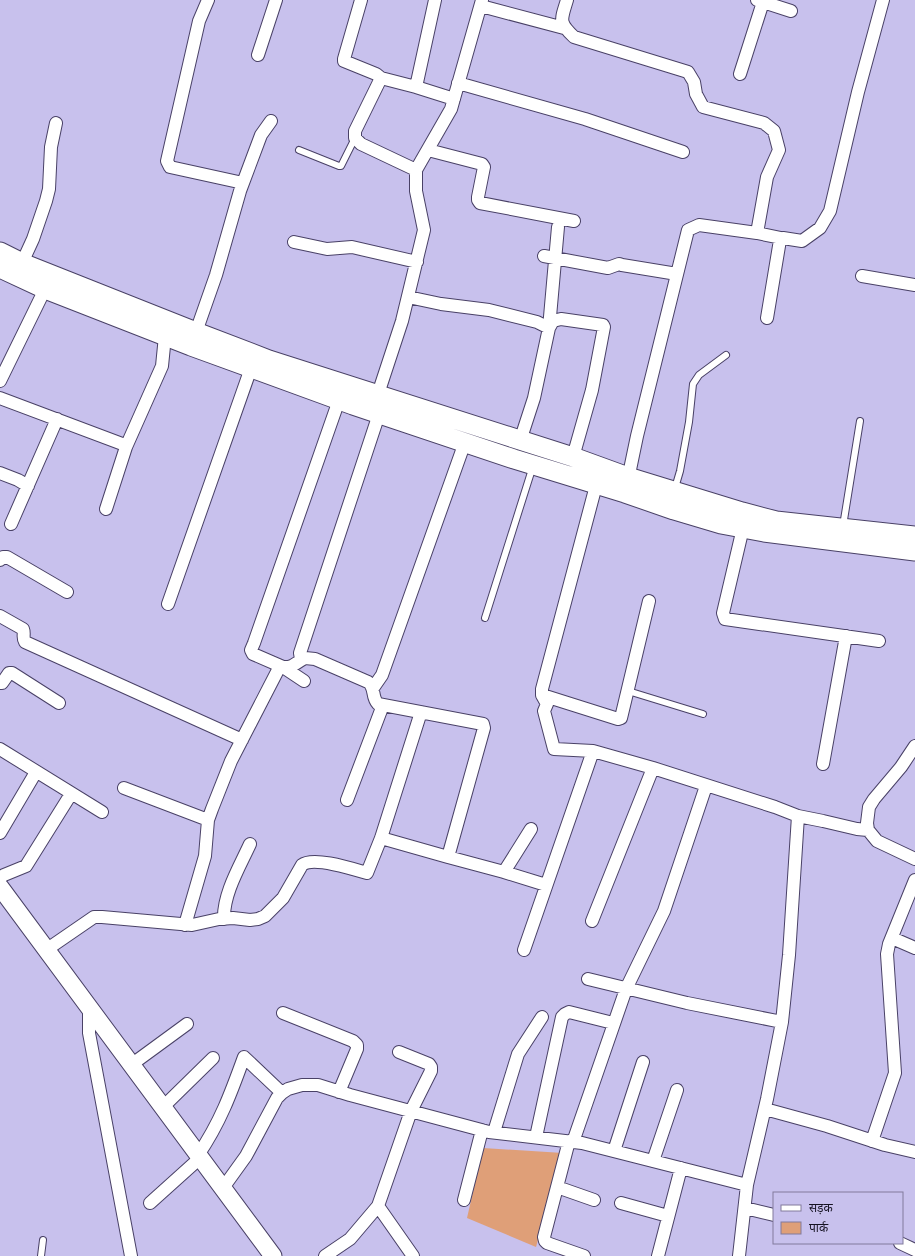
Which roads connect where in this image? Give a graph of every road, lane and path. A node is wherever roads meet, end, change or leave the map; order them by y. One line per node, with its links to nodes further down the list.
1 (208, 0): 24 (street)
2 (276, 0): 11 (street)
3 (361, 0): 13 (street)
4 (435, 0): 15 (street)
5 (567, 0): 10 (street)
6 (883, 0): 28 (street)
7 (760, 1): 9 (street); 12 (street)
8 (482, 3): 10 (street); 14 (street)
9 (791, 11)
10 (564, 28): 27 (street)
11 (258, 55)
12 (740, 74)
13 (381, 78): 15 (street); 19 (street)
14 (458, 83): 16 (street); 22 (street)
15 (416, 87): 16 (street)
16 (454, 99): 21 (street)
17 (271, 121): 24 (street)
18 (56, 123): 33 (street)
19 (354, 138): 20 (lane); 23 (street)
20 (299, 150)
21 (428, 150): 23 (street); 25 (street)
22 (683, 152)
23 (416, 170): 32 (street)
24 (243, 183): 42 (street)
25 (574, 221)
26 (558, 227): 31 (street)
27 (757, 233): 28 (street); 35 (street)
28 (781, 238): 40 (street)
29 (294, 242): 32 (street)
30 (0, 252): 33 (main road)
31 (550, 257): 35 (street); 41 (street)
32 (417, 262): 39 (street)
33 (22, 263): 37 (main road)
34 (0, 268): 37 (main road)
35 (677, 274): 60 (street)
36 (862, 276): 38 (street)
37 (49, 282): 42 (main road); 43 (main road); 46 (street)
38 (915, 285)
39 (408, 298): 41 (street); 47 (street)
40 (767, 318)
41 (549, 328): 53 (street); 56 (street)
42 (196, 332): 47 (main road)
43 (165, 336): 45 (main road); 55 (street)
44 (726, 355): 62 (lane)
45 (251, 368): 49 (main road); 72 (street)
46 (2, 373)
47 (378, 394): 53 (main road)
48 (0, 398): 51 (street)
49 (340, 400): 50 (main road); 78 (street)
50 (379, 414): 54 (main road); 77 (street)
51 (57, 419): 55 (street); 61 (street)
52 (860, 421): 65 (lane)
53 (520, 441): 56 (main road)
54 (465, 442): 57 (main road); 81 (street)
55 (126, 447): 63 (street)
56 (572, 457): 59 (main road)
57 (534, 465): 59 (main road); 74 (lane)
58 (0, 473): 61 (street)
59 (599, 476): 60 (main road); 83 (street)
60 (626, 485): 62 (main road); 66 (main road)
61 (28, 486): 64 (street)
62 (675, 490): 65 (main road)
63 (106, 509)
64 (11, 524)
65 (843, 527): 67 (main road)
66 (743, 528): 68 (main road); 75 (street)
67 (915, 536)
68 (915, 551)
69 (0, 560): 70 (street)
70 (67, 592)
71 (649, 601): 82 (street)
72 (168, 604)
73 (0, 616): 88 (street)
74 (485, 618)
75 (846, 636): 76 (street); 92 (street)
76 (879, 641)
77 (301, 659): 78 (street); 81 (street)
78 (282, 666): 79 (street); 88 (street)
79 (304, 681)
80 (0, 683): 84 (street)
81 (373, 688): 85 (street)
82 (628, 692): 83 (street); 87 (lane)
83 (542, 695): 91 (street)
84 (59, 703)
85 (383, 705): 86 (street); 98 (street)
86 (421, 712): 105 (street); 107 (street)
87 (703, 714)
88 (242, 740): 101 (street)
89 (915, 746): 103 (street)
90 (0, 749): 94 (street)
91 (593, 751): 93 (street); 112 (street)
92 (823, 764)
93 (653, 768): 95 (street); 115 (street)
94 (36, 772): 97 (street); 104 (street)
95 (706, 786): 100 (street); 122 (street)
96 (124, 788): 101 (street)
97 (71, 794): 99 (street); 110 (street)
98 (347, 800)
99 (102, 812)
100 (798, 816): 103 (street); 126 (street)
101 (208, 820): 116 (street)
102 (531, 829): 109 (street)
103 (868, 830): 108 (street)
104 (0, 834)
105 (381, 838): 107 (street); 114 (street)
106 (250, 844): 114 (street)
107 (448, 857): 109 (street)
108 (915, 859)
109 (504, 872): 112 (street)
110 (0, 878)
111 (915, 880): 117 (street)
112 (546, 886): 120 (street)
113 (0, 887): 119 (main road)
114 (224, 918): 116 (street)
115 (592, 921)
116 (185, 925): 119 (street)
117 (892, 938): 118 (street); 143 (street)
118 (915, 948)
119 (46, 950): 123 (main road)
120 (524, 950)
121 (588, 979): 122 (street)
122 (626, 988): 126 (street); 127 (street)
123 (89, 1007): 132 (main road); 164 (street)
124 (283, 1013): 134 (street)
125 (542, 1017): 140 (street)
126 (782, 1022): 137 (street)
127 (613, 1023): 141 (street); 142 (street)
128 (188, 1024): 132 (street)
129 (399, 1052): 138 (street)
130 (213, 1058): 136 (street)
131 (643, 1062): 144 (street)
132 (131, 1065): 136 (main road)
133 (677, 1090): 147 (street)
134 (339, 1092): 135 (street); 138 (street)
135 (282, 1093): 146 (street); 151 (street)
136 (162, 1107): 146 (main road)
137 (765, 1109): 143 (street); 149 (street)
138 (411, 1111): 139 (street); 156 (street)
139 (482, 1130): 140 (street); 152 (street)
140 (494, 1132): 141 (street)
141 (536, 1137): 142 (street)
142 (571, 1141): 144 (street); 150 (street)
143 (872, 1141): 145 (street)
144 (614, 1151): 147 (street)
145 (915, 1152)
146 (199, 1157): 151 (main road); 154 (street)
147 (653, 1161): 148 (street)
148 (681, 1168): 149 (street); 159 (street)
149 (747, 1184): 157 (street)
150 (557, 1187): 153 (street); 168 (street)
151 (223, 1188): 165 (main road)
152 (464, 1200)
153 (594, 1200)
154 (150, 1203)
155 (621, 1203): 159 (street)
156 (378, 1206): 166 (street); 167 (street)
157 (745, 1208): 158 (street); 170 (street)
158 (773, 1215)
159 (668, 1216): 169 (street)
160 (43, 1240): 163 (lane)
161 (902, 1244): 162 (street)
162 (915, 1250)
163 (42, 1256)
164 (131, 1256)
165 (273, 1256)
166 (325, 1256)
167 (413, 1256)
168 (584, 1256)
169 (658, 1256)
170 (739, 1256)

